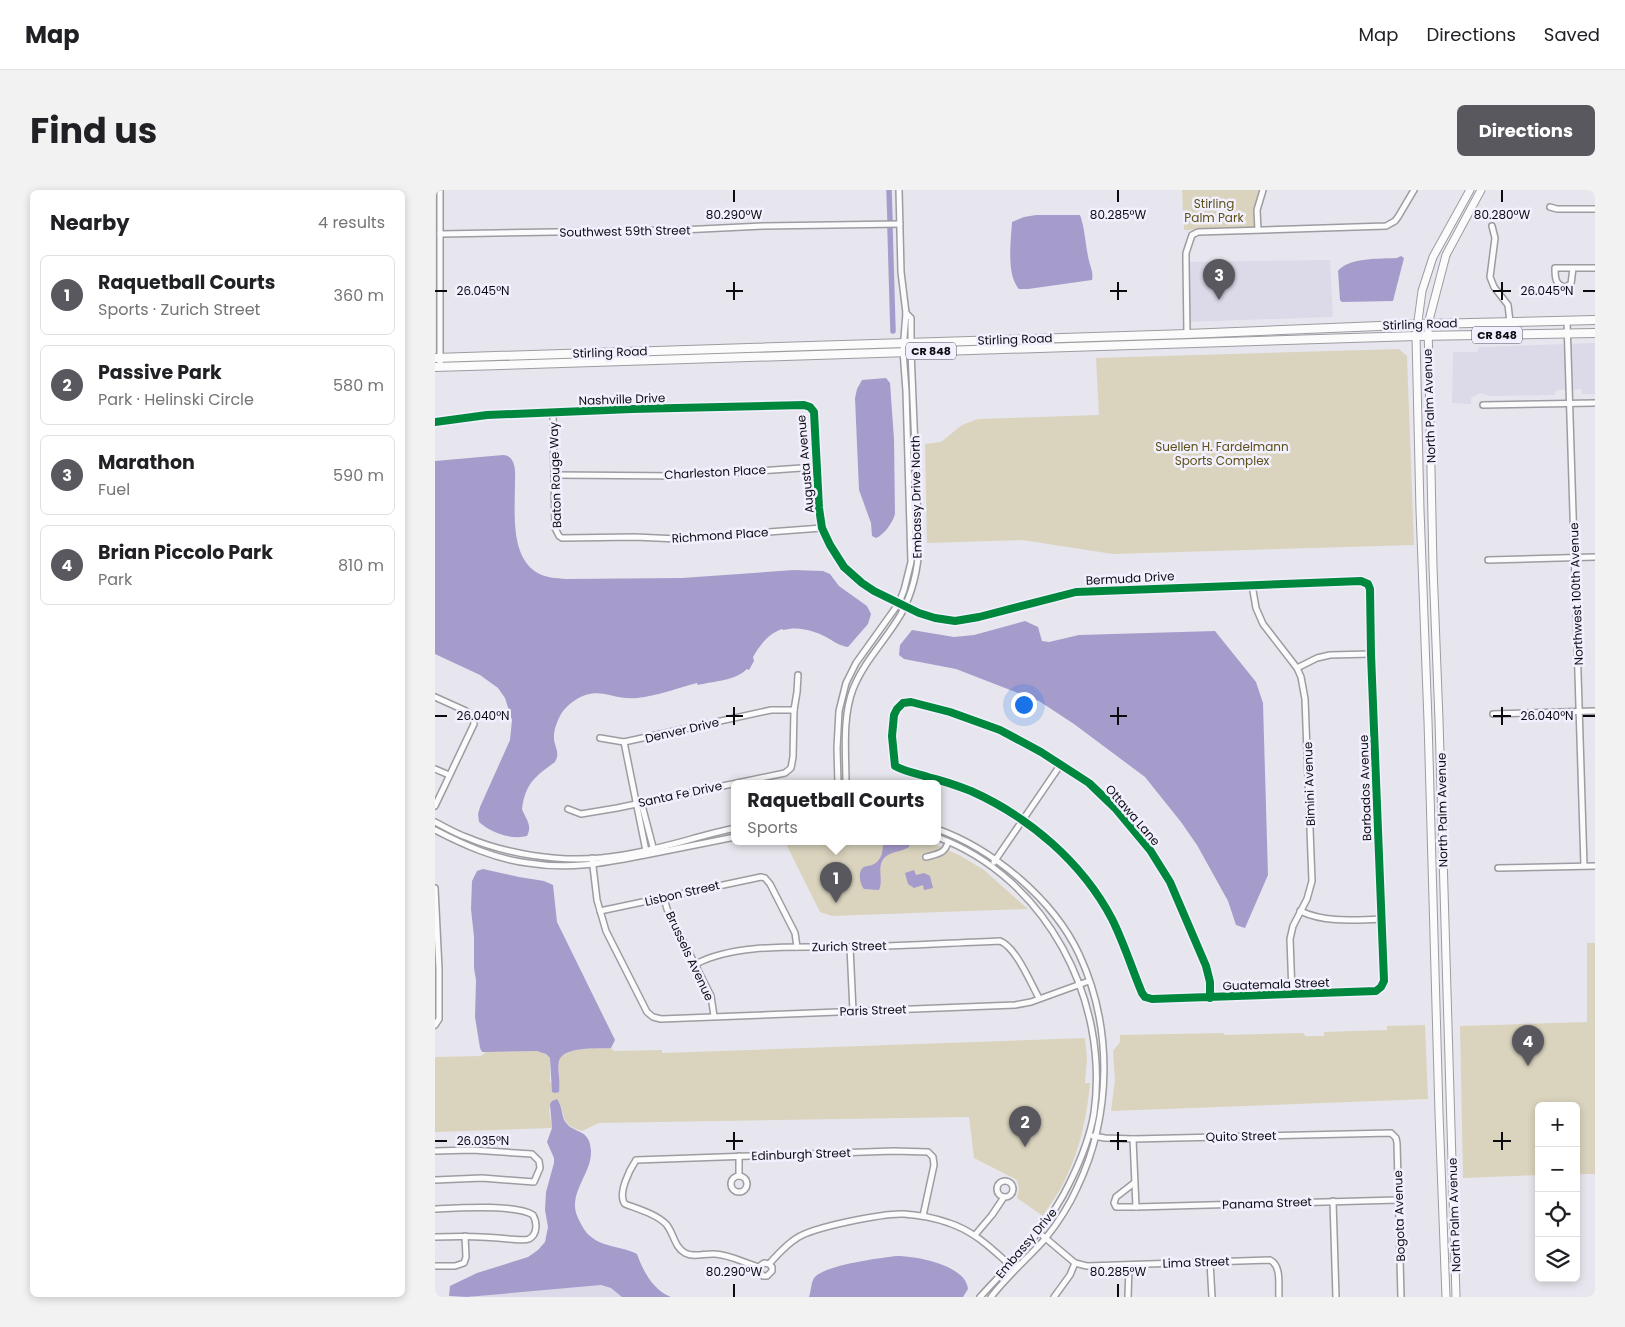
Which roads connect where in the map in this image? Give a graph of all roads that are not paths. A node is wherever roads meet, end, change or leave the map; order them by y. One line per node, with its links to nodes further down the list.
1 (440, 190): 12 (street)
2 (899, 190): 9 (street, Embassy Drive North)
3 (1263, 190): 11 (street)
4 (1415, 190): 11 (street)
5 (1470, 190): 18 (main road, North Palm Avenue)
6 (1481, 190): 19 (main road, North Palm Avenue)
7 (1550, 207): 8 (street)
8 (1595, 209)
9 (900, 224): 12 (street, Southwest 59th Street); 25 (street, Embassy Drive North)
10 (1492, 226): 17 (street)
11 (1258, 230): 21 (street)
12 (440, 234): 27 (street)
13 (1573, 268): 13 (street); 14 (street)
14 (1595, 268)
15 (1595, 320): 16 (main road, Stirling Road / CR 848)
16 (1567, 321): 17 (main road, Stirling Road / CR 848); 22 (street, Northwest 100th Avenue)
17 (1510, 322): 19 (main road, Stirling Road / CR 848)
18 (1417, 324): 19 (main road, Stirling Road / CR 848); 21 (main road, Stirling Road / CR 848); 23 (main road, North Palm Avenue)
19 (1428, 324): 24 (main road, North Palm Avenue)
20 (1595, 333): 22 (main road, Stirling Road / CR 848)
21 (1187, 334): 25 (main road, Stirling Road / CR 848)
22 (1567, 334): 24 (main road, Stirling Road / CR 848); 30 (street, Northwest 100th Avenue)
23 (1417, 336): 24 (main road, Stirling Road / CR 848); 26 (main road, Stirling Road / CR 848); 48 (main road, North Palm Avenue)
24 (1427, 336): 47 (main road, North Palm Avenue)
25 (907, 343): 26 (street, Embassy Drive North); 27 (main road, Stirling Road / CR 848)
26 (907, 351): 28 (main road, Stirling Road / CR 848); 44 (street, Embassy Drive North); 45 (street, Embassy Drive North)
27 (437, 358): 28 (street)
28 (437, 367)
29 (1595, 403): 30 (street)
30 (1570, 404): 31 (street); 39 (street, Northwest 100th Avenue)
31 (1483, 405)
32 (810, 407): 33 (street, Nashville Drive); 35 (street, Augusta Avenue)
33 (553, 413): 34 (street, Nashville Drive); 36 (street, Baton Rouge Way)
34 (435, 422)
35 (816, 467): 36 (street, Charleston Place); 37 (street, Augusta Avenue)
36 (554, 475): 38 (street, Baton Rouge Way)
37 (822, 528): 38 (street, Richmond Place); 44 (street, Augusta Avenue)
38 (559, 536)
39 (1574, 557): 40 (street); 41 (street); 53 (street, Northwest 100th Avenue)
40 (1595, 557)
41 (1488, 560)
42 (1252, 584): 43 (street, Bermuda Drive); 45 (street, Bermuda Drive); 49 (street, Bimini Avenue)
43 (1368, 584): 46 (street, Barbados Avenue)
44 (899, 603): 45 (street, Bermuda Drive); 62 (street, Embassy Drive North)
45 (905, 606): 63 (street, Embassy Drive North)
46 (1371, 654): 49 (street); 92 (street, Barbados Avenue)
47 (1437, 664): 48 (main road); 107 (main road, North Palm Avenue)
48 (1426, 665): 106 (main road, North Palm Avenue)
49 (1297, 668): 91 (street, Bimini Avenue)
50 (798, 675): 52 (street)
51 (435, 696): 60 (street)
52 (794, 710): 57 (street, Denver Drive); 61 (street, Santa Fe Drive)
53 (1579, 711): 54 (street); 55 (street); 84 (street, Northwest 100th Avenue)
54 (1595, 711)
55 (1493, 714)
56 (600, 738): 57 (street, Denver Drive)
57 (624, 742): 67 (street)
58 (1061, 764): 64 (street, Ottawa Lane); 70 (street); 102 (street, Ottawa Lane)
59 (435, 769): 60 (street)
60 (449, 775): 68 (street)
61 (750, 780)
62 (838, 780)
63 (845, 780)
64 (939, 780)
65 (941, 781): 70 (street, Ottawa Lane)
66 (731, 784): 67 (street, Santa Fe Drive)
67 (637, 803): 69 (street, Santa Fe Drive); 78 (street); 79 (street)
68 (435, 806)
69 (568, 809)
70 (1023, 819): 81 (street); 102 (street, Guatemala Street)
71 (435, 822): 82 (street)
72 (731, 829): 78 (street)
73 (435, 830): 82 (street)
74 (941, 831): 81 (street, Embassy Drive)
75 (731, 837): 78 (street)
76 (941, 839): 77 (street, Embassy Drive)
77 (948, 842): 80 (street); 83 (street, Embassy Drive)
78 (653, 851): 79 (street)
79 (647, 852): 82 (street)
80 (926, 857)
81 (996, 860): 83 (street); 97 (street, Embassy Drive)
82 (593, 861): 90 (street)
83 (991, 866): 98 (street, Embassy Drive)
84 (1584, 866): 85 (street); 86 (street)
85 (1595, 866)
86 (1498, 868)
87 (435, 888): 89 (street)
88 (664, 898): 90 (street, Lisbon Street); 93 (street, Lisbon Street); 95 (street, Brussels Avenue)
89 (435, 911): 96 (street)
90 (600, 911): 104 (street, Paris Street)
91 (1300, 911): 92 (street); 100 (street, Bimini Avenue)
92 (1382, 919): 99 (street, Barbados Avenue)
93 (797, 947): 94 (street, Zurich Street); 95 (street, Zurich Street)
94 (850, 947): 101 (street, Zurich Street); 103 (street)
95 (695, 964): 104 (street, Brussels Avenue)
96 (437, 969): 105 (street)
97 (1089, 981): 98 (street, Paris Street); 110 (street, Embassy Drive)
98 (1080, 984): 101 (street, Paris Street); 108 (street, Embassy Drive)
99 (1379, 989): 100 (street, Guatemala Street)
100 (1292, 994): 102 (street, Guatemala Street)
101 (1039, 998): 103 (street, Paris Street)
102 (1210, 998)
103 (853, 1011): 104 (street, Paris Street)
104 (714, 1016)
105 (435, 1025)
106 (1437, 1036): 107 (main road); 144 (main road, North Palm Avenue)
107 (1448, 1036): 145 (main road, North Palm Avenue)
108 (1089, 1134): 110 (street, Quito Street); 123 (street, Embassy Drive)
109 (1394, 1135): 111 (street, Quito Street); 118 (street, Bogota Avenue)
110 (1095, 1136): 111 (street, Quito Street); 127 (street, Embassy Drive)
111 (1133, 1139): 116 (street)
112 (435, 1151): 115 (street)
113 (739, 1156): 114 (street); 122 (street, Edinburgh Street); 134 (street, Edinburgh Street)
114 (739, 1176)
115 (435, 1180)
116 (1135, 1183): 120 (street); 120 (street, Panama Street)
117 (1004, 1197): 124 (street)
118 (1398, 1200): 119 (street, Panama Street); 143 (street, Bogota Avenue)
119 (1333, 1201): 120 (street, Panama Street); 142 (street)
120 (1136, 1207)
121 (435, 1209): 125 (street)
122 (923, 1216): 124 (street); 130 (street)
123 (1039, 1232): 127 (street); 131 (street, Embassy Drive)
124 (975, 1235): 131 (street)
125 (465, 1236): 126 (street); 133 (street)
126 (435, 1237)
127 (1045, 1238): 129 (street); 135 (street, Embassy Drive)
128 (1210, 1262): 132 (street, Lima Street); 140 (street); 141 (street, Lima Street)
129 (1075, 1263): 132 (street, Lima Street); 138 (street)
130 (769, 1264): 134 (street); 134 (street)
131 (1009, 1264): 135 (street); 136 (street, Embassy Drive)
132 (1129, 1265): 139 (street)
133 (435, 1266)
134 (759, 1267)
135 (1015, 1270): 137 (street, Embassy Drive)
136 (980, 1297)
137 (991, 1297)
138 (1054, 1297)
139 (1128, 1297)
140 (1212, 1297)
141 (1279, 1297)
142 (1336, 1297)
143 (1401, 1297)
144 (1446, 1297)
145 (1456, 1297)

